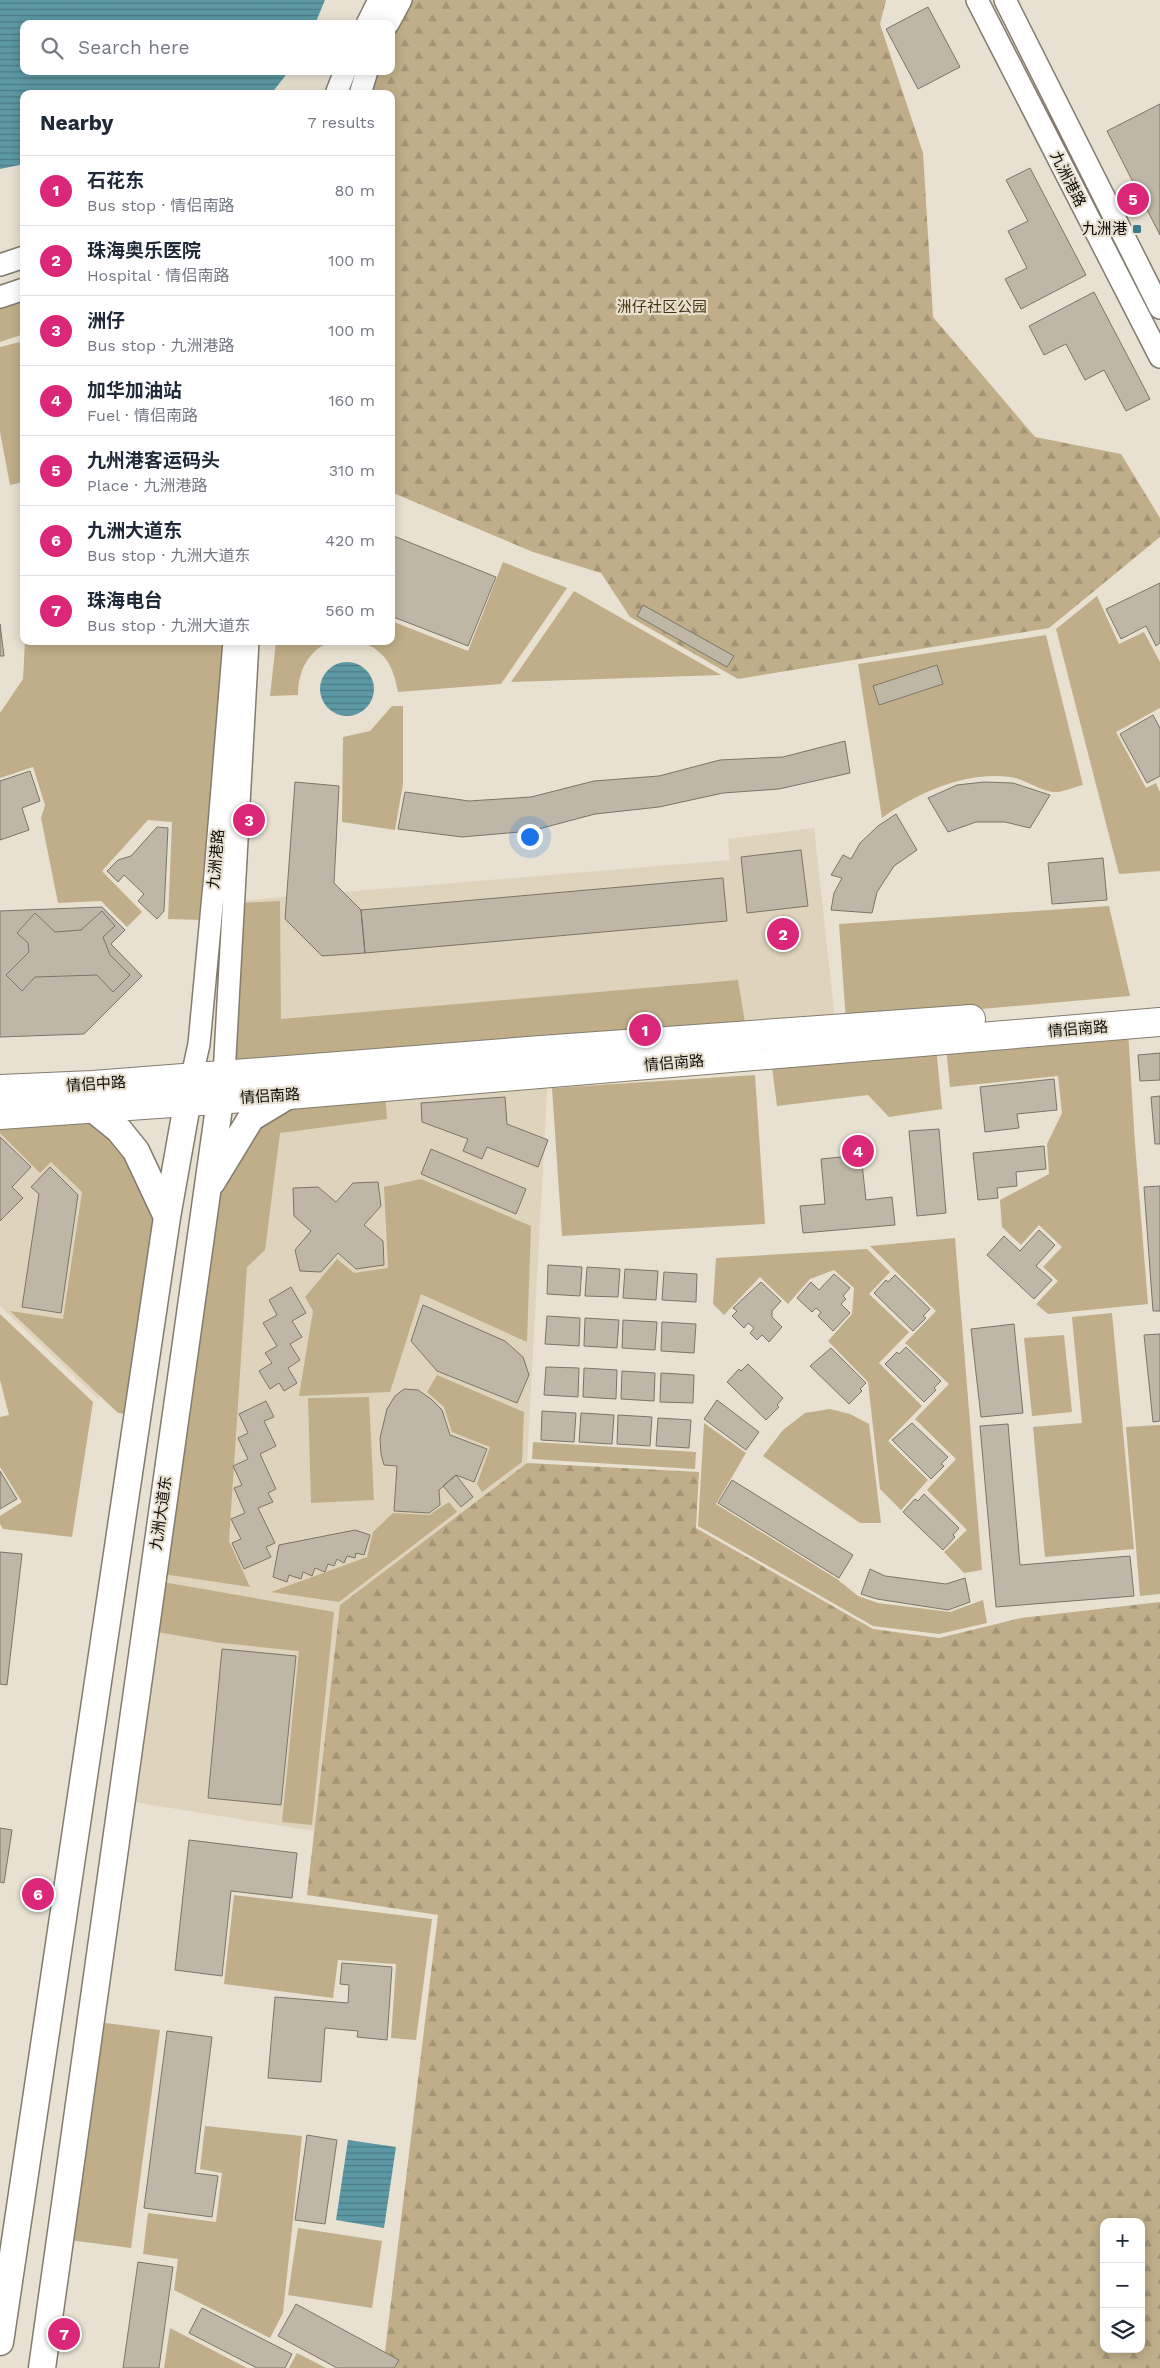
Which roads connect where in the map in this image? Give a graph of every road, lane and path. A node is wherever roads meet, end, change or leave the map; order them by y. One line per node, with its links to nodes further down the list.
1 (379, 0): 5 (street)
2 (400, 0): 6 (street)
3 (977, 0): 16 (street, 九洲港路)
4 (1005, 0): 15 (street, 九洲港路)
5 (369, 20)
6 (390, 20)
7 (343, 75): 9 (street)
8 (366, 75): 10 (street)
9 (338, 90)
10 (361, 90)
11 (20, 259): 12 (street)
12 (0, 265)
13 (20, 290): 14 (street)
14 (0, 296)
15 (1160, 308)
16 (1160, 357)
17 (234, 645): 23 (street, 九洲港路)
18 (248, 645): 21 (street, 九洲港路)
19 (1160, 1004): 21 (highway, 情侣南路)
20 (1160, 1022): 24 (highway, 情侣南路)
21 (222, 1087): 23 (highway, 情侣南路); 24 (highway, 情侣南路); 27 (main road, 九洲大道东)
22 (0, 1089): 23 (highway, 情侣中路)
23 (190, 1089): 25 (highway, 情侣中路); 28 (main road)
24 (289, 1094): 27 (main road)
25 (93, 1109): 26 (highway, 情侣中路); 28 (main road)
26 (0, 1115)
27 (206, 1191): 30 (main road, 九洲大道东)
28 (167, 1217): 29 (main road)
29 (152, 1322): 30 (main road); 31 (main road)
30 (188, 1324): 32 (main road, 九洲大道东)
31 (0, 2342)
32 (42, 2368)

